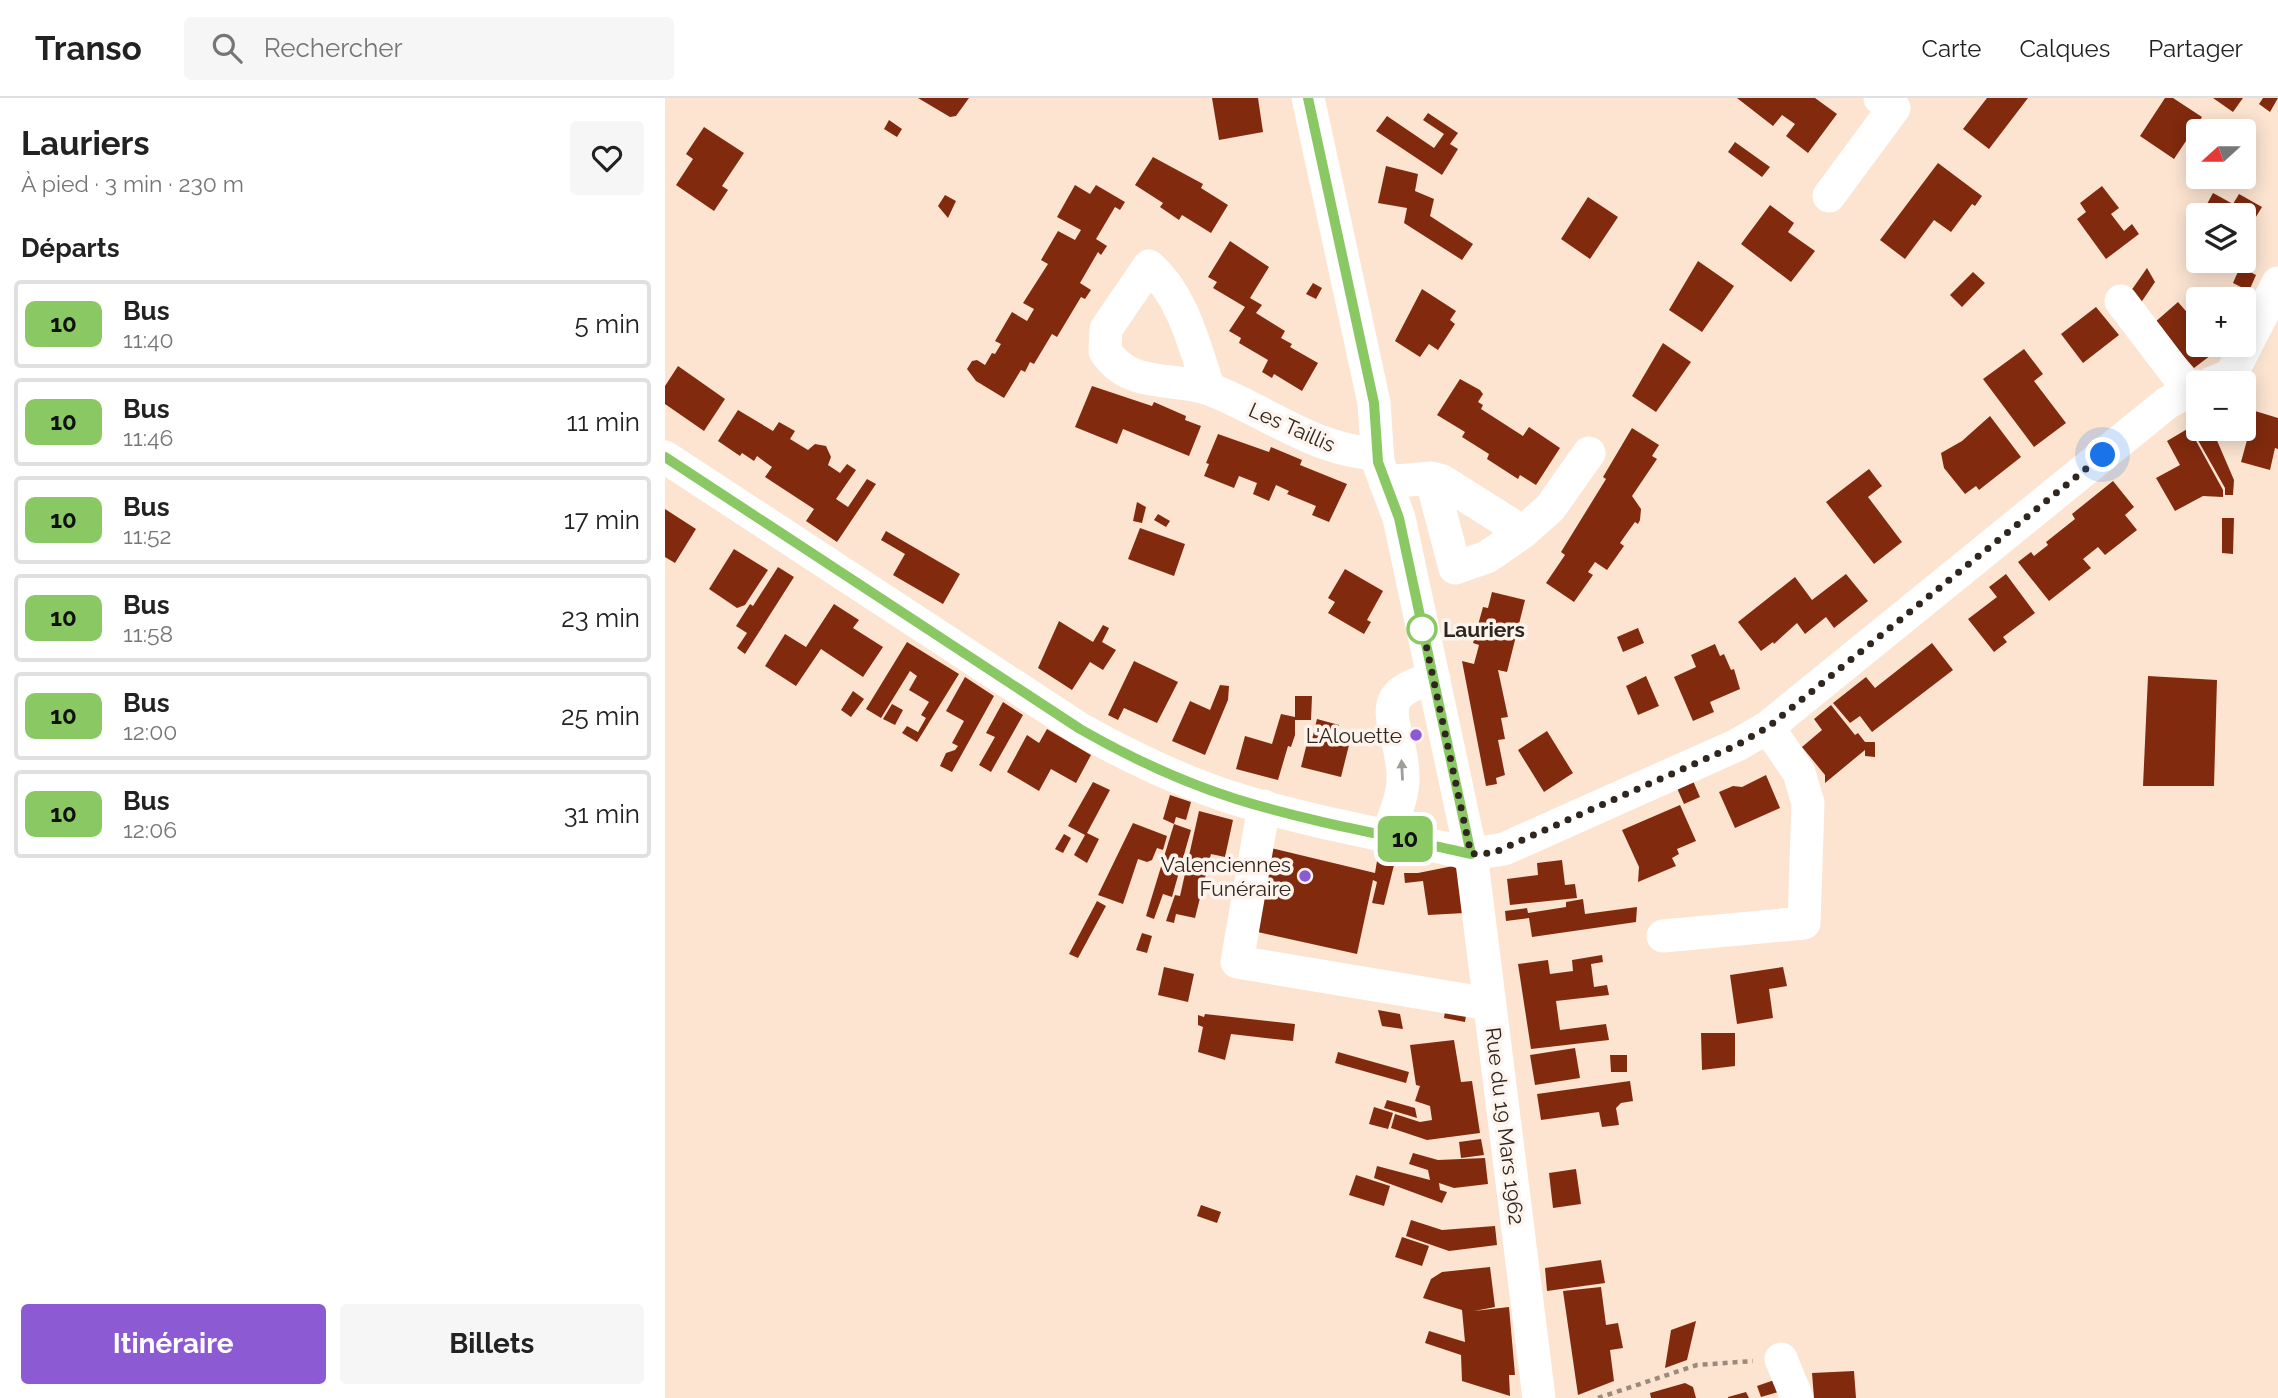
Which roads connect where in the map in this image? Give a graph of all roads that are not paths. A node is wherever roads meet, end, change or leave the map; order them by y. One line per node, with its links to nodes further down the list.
1 (1308, 98): 12 (street, Rue du 19 Mars 1962)
2 (1880, 98): 3 (street)
3 (1829, 196)
4 (2278, 283): 6 (street)
5 (2121, 301): 7 (street)
6 (2233, 371)
7 (2186, 372)
8 (1209, 389): 12 (street, Les Taillis)
9 (2186, 393): 16 (street)
10 (1589, 453): 14 (street)
11 (665, 457): 18 (street)
12 (1381, 468): 13 (street, Les Taillis); 15 (street, Rue du 19 Mars 1962)
13 (1431, 478): 14 (street); 14 (street)
14 (1523, 532)
15 (1434, 679): 17 (street, Rue du 19 Mars 1962); 19 (street, one-way to 15)
16 (1768, 727): 21 (street); 22 (street)
17 (1452, 764): 20 (street); 21 (street, Rue du 19 Mars 1962)
18 (1264, 806): 19 (street); 23 (street)
19 (1387, 836): 20 (street)
20 (1425, 843): 21 (street)
21 (1471, 854): 23 (street, Rue du 19 Mars 1962)
22 (1663, 936)
23 (1489, 1004): 25 (street, Rue du 19 Mars 1962)
24 (1781, 1359): 26 (street)
25 (1539, 1398)
26 (1797, 1398)

